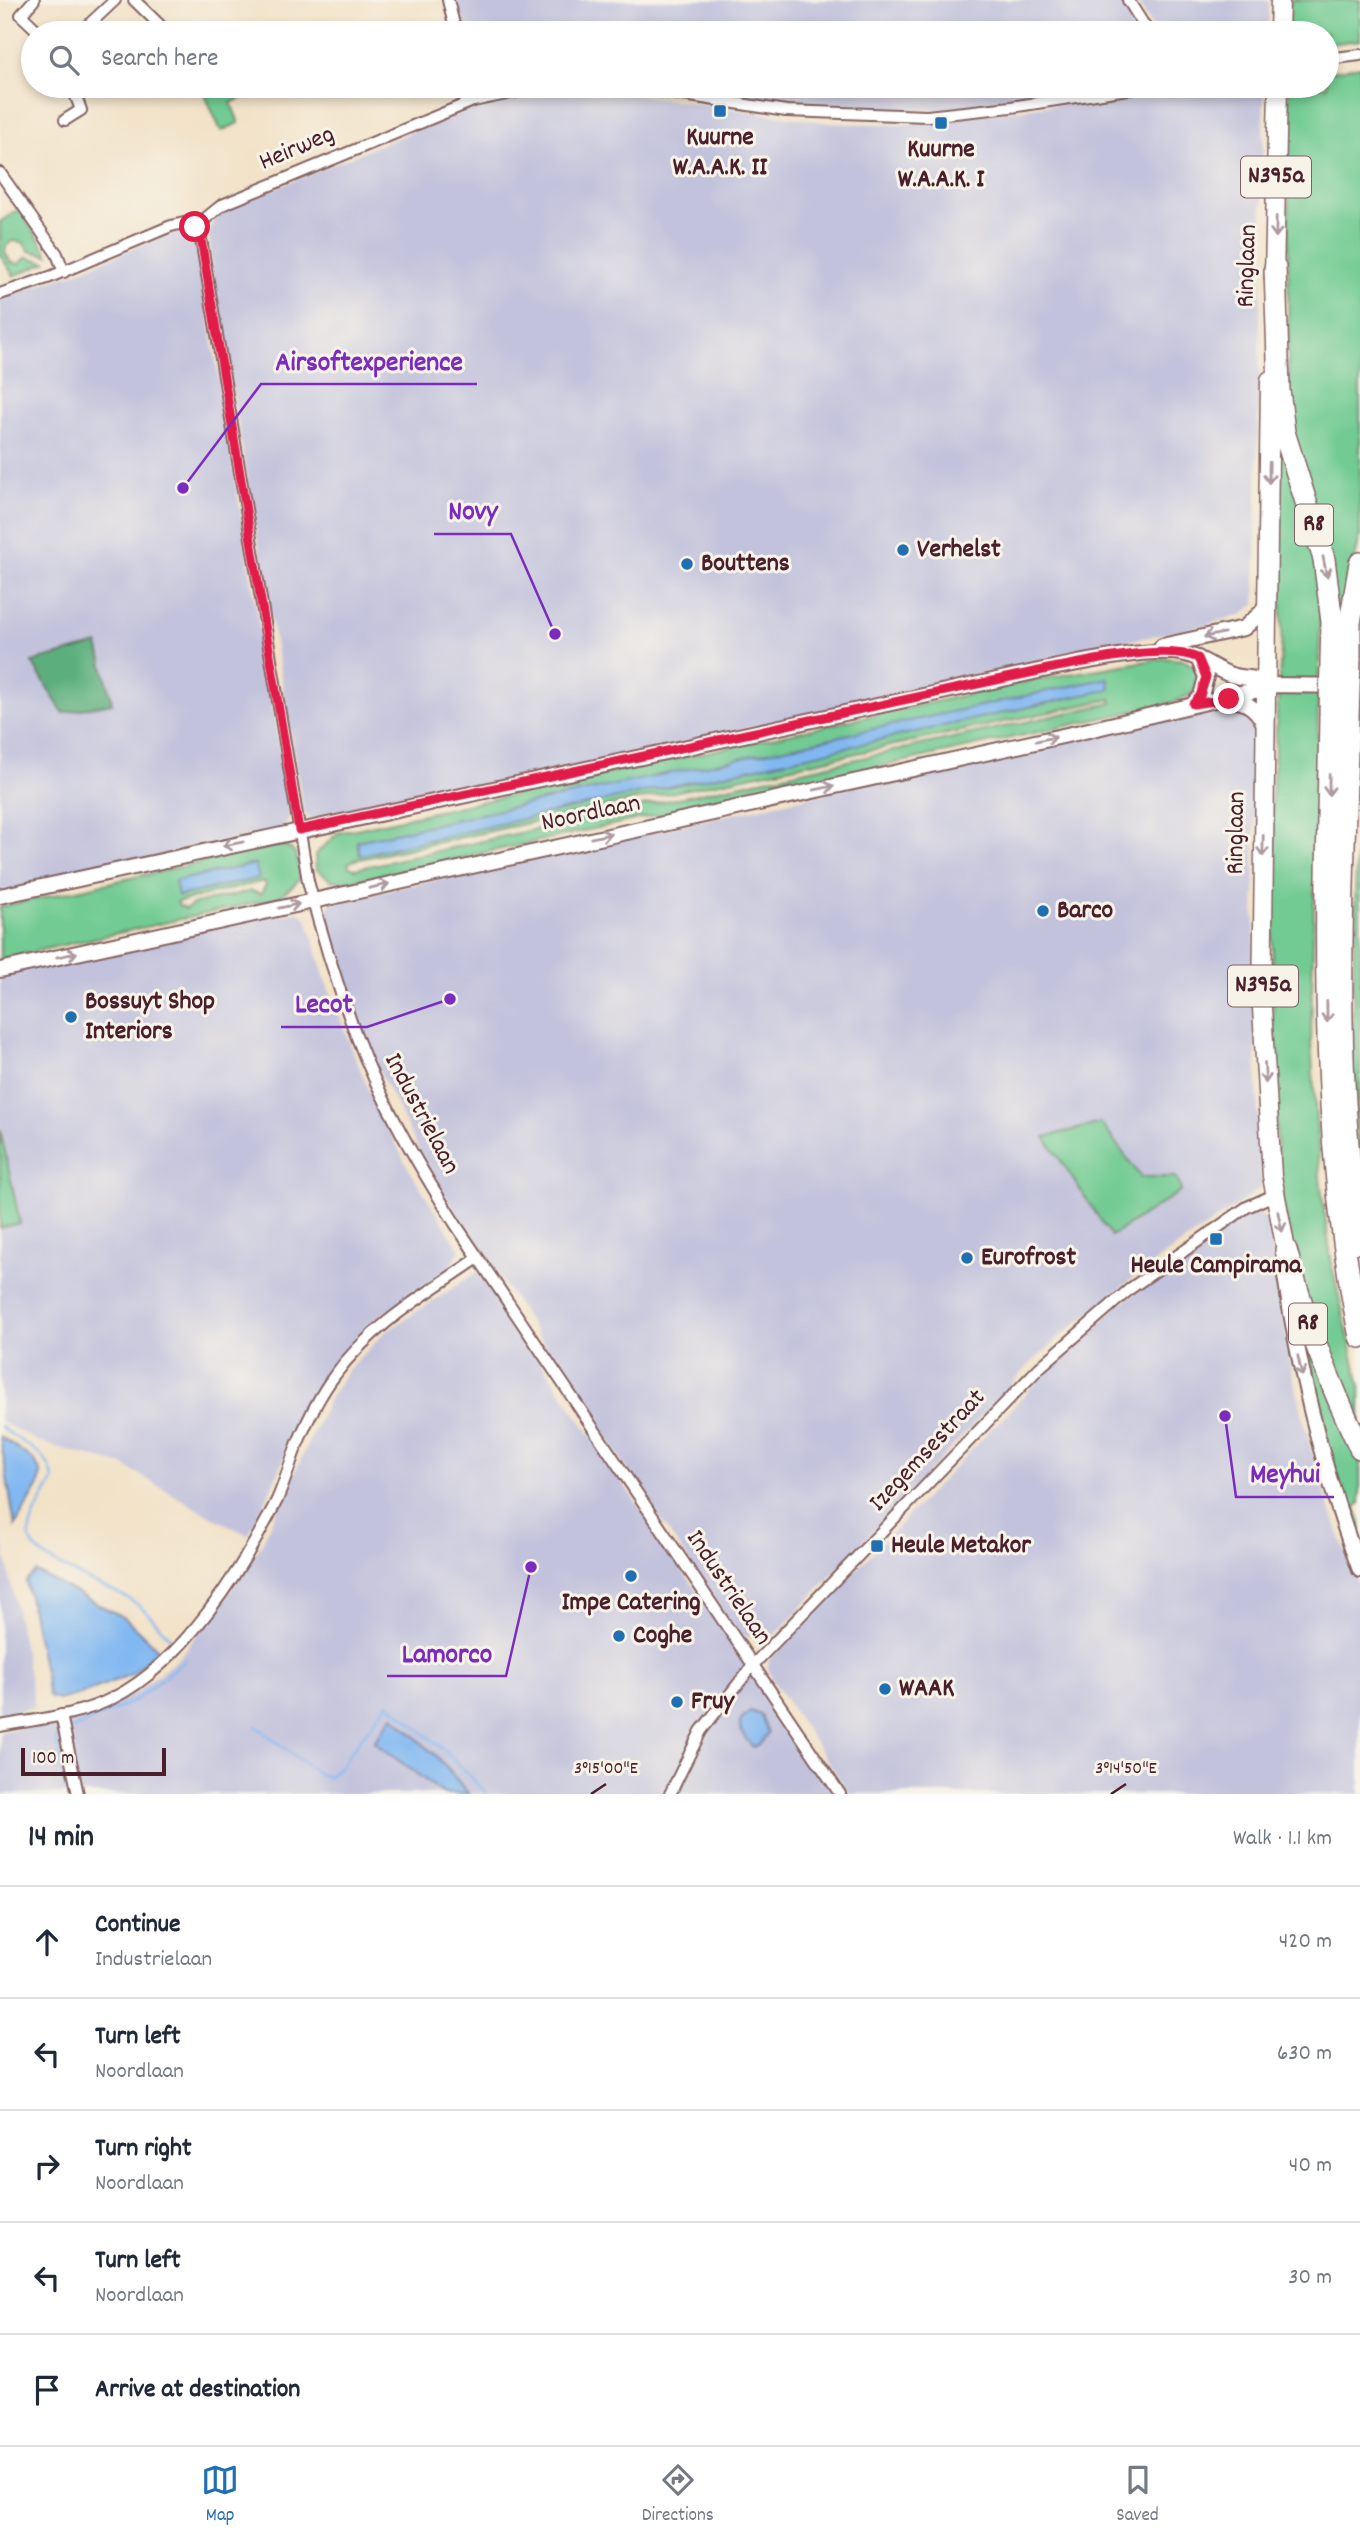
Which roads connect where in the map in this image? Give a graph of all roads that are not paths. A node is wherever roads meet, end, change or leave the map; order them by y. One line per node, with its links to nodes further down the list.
1 (34, 0): 7 (street)
2 (115, 0): 9 (street)
3 (134, 0): 10 (street)
4 (448, 0): 11 (street)
5 (1128, 0): 12 (street)
6 (1280, 0): 13 (main road)
7 (21, 15): 8 (street); 14 (street)
8 (27, 21)
9 (93, 21)
10 (156, 21)
11 (453, 21)
12 (1141, 21)
13 (1279, 21)
14 (11, 25)
15 (1360, 55): 16 (street)
16 (1339, 58)
17 (76, 98): 24 (street)
18 (472, 98): 23 (street)
19 (487, 98): 23 (street, Heirweg)
20 (703, 98): 21 (street)
21 (1069, 98)
22 (1278, 98): 27 (main road, Ringlaan / N395a, one-way to 27)
23 (473, 101): 26 (street, Heirweg)
24 (65, 120)
25 (0, 173): 28 (street)
26 (195, 227): 28 (street); 41 (street, Industrielaan)
27 (1275, 268): 31 (main road, Ringlaan / N395a, one-way to 31); 34 (highway, R8, one-way to 34)
28 (64, 272): 29 (street)
29 (0, 295)
30 (1360, 563): 34 (highway, R8)
31 (1268, 600): 32 (street, Noordlaan, one-way to 32); 35 (main road, Ringlaan / N395a)
32 (1144, 653): 33 (street, Noordlaan); 41 (street, Noordlaan)
33 (1198, 658): 35 (street, Noordlaan); 38 (street)
34 (1340, 660): 39 (highway, R8, bridge)
35 (1266, 685): 36 (street, Noordlaan); 37 (street, Noordlaan); 40 (main road, Ringlaan / N395a)
36 (1360, 686)
37 (1219, 699): 38 (street, Noordlaan); 40 (street, Noordlaan)
38 (1193, 704): 43 (street, Noordlaan, one-way to 38)
39 (1339, 717): 46 (highway, R8); 49 (highway, R8, one-way to 49)
40 (1265, 726): 45 (main road, Ringlaan / N395a, one-way to 45)
41 (299, 830): 42 (street, Noordlaan, one-way to 42); 43 (street, Industrielaan)
42 (0, 895)
43 (313, 901): 44 (street, Noordlaan, one-way to 43); 48 (street, Industrielaan)
44 (0, 970)
45 (1274, 1195): 47 (main road, Ringlaan / N395a, one-way to 47); 52 (street, Izegemsestraat)
46 (1360, 1243)
47 (1286, 1250): 50 (highway, R8); 51 (street, Ringlaan / N395a, one-way to 51)
48 (478, 1258): 52 (street, Industrielaan); 53 (street)
49 (1360, 1338)
50 (1360, 1448)
51 (1360, 1570)
52 (753, 1665): 56 (street, Izegemsestraat); 57 (street, Industrielaan)
53 (61, 1715): 54 (street); 55 (street)
54 (0, 1726)
55 (78, 1794)
56 (670, 1794)
57 (840, 1794)

